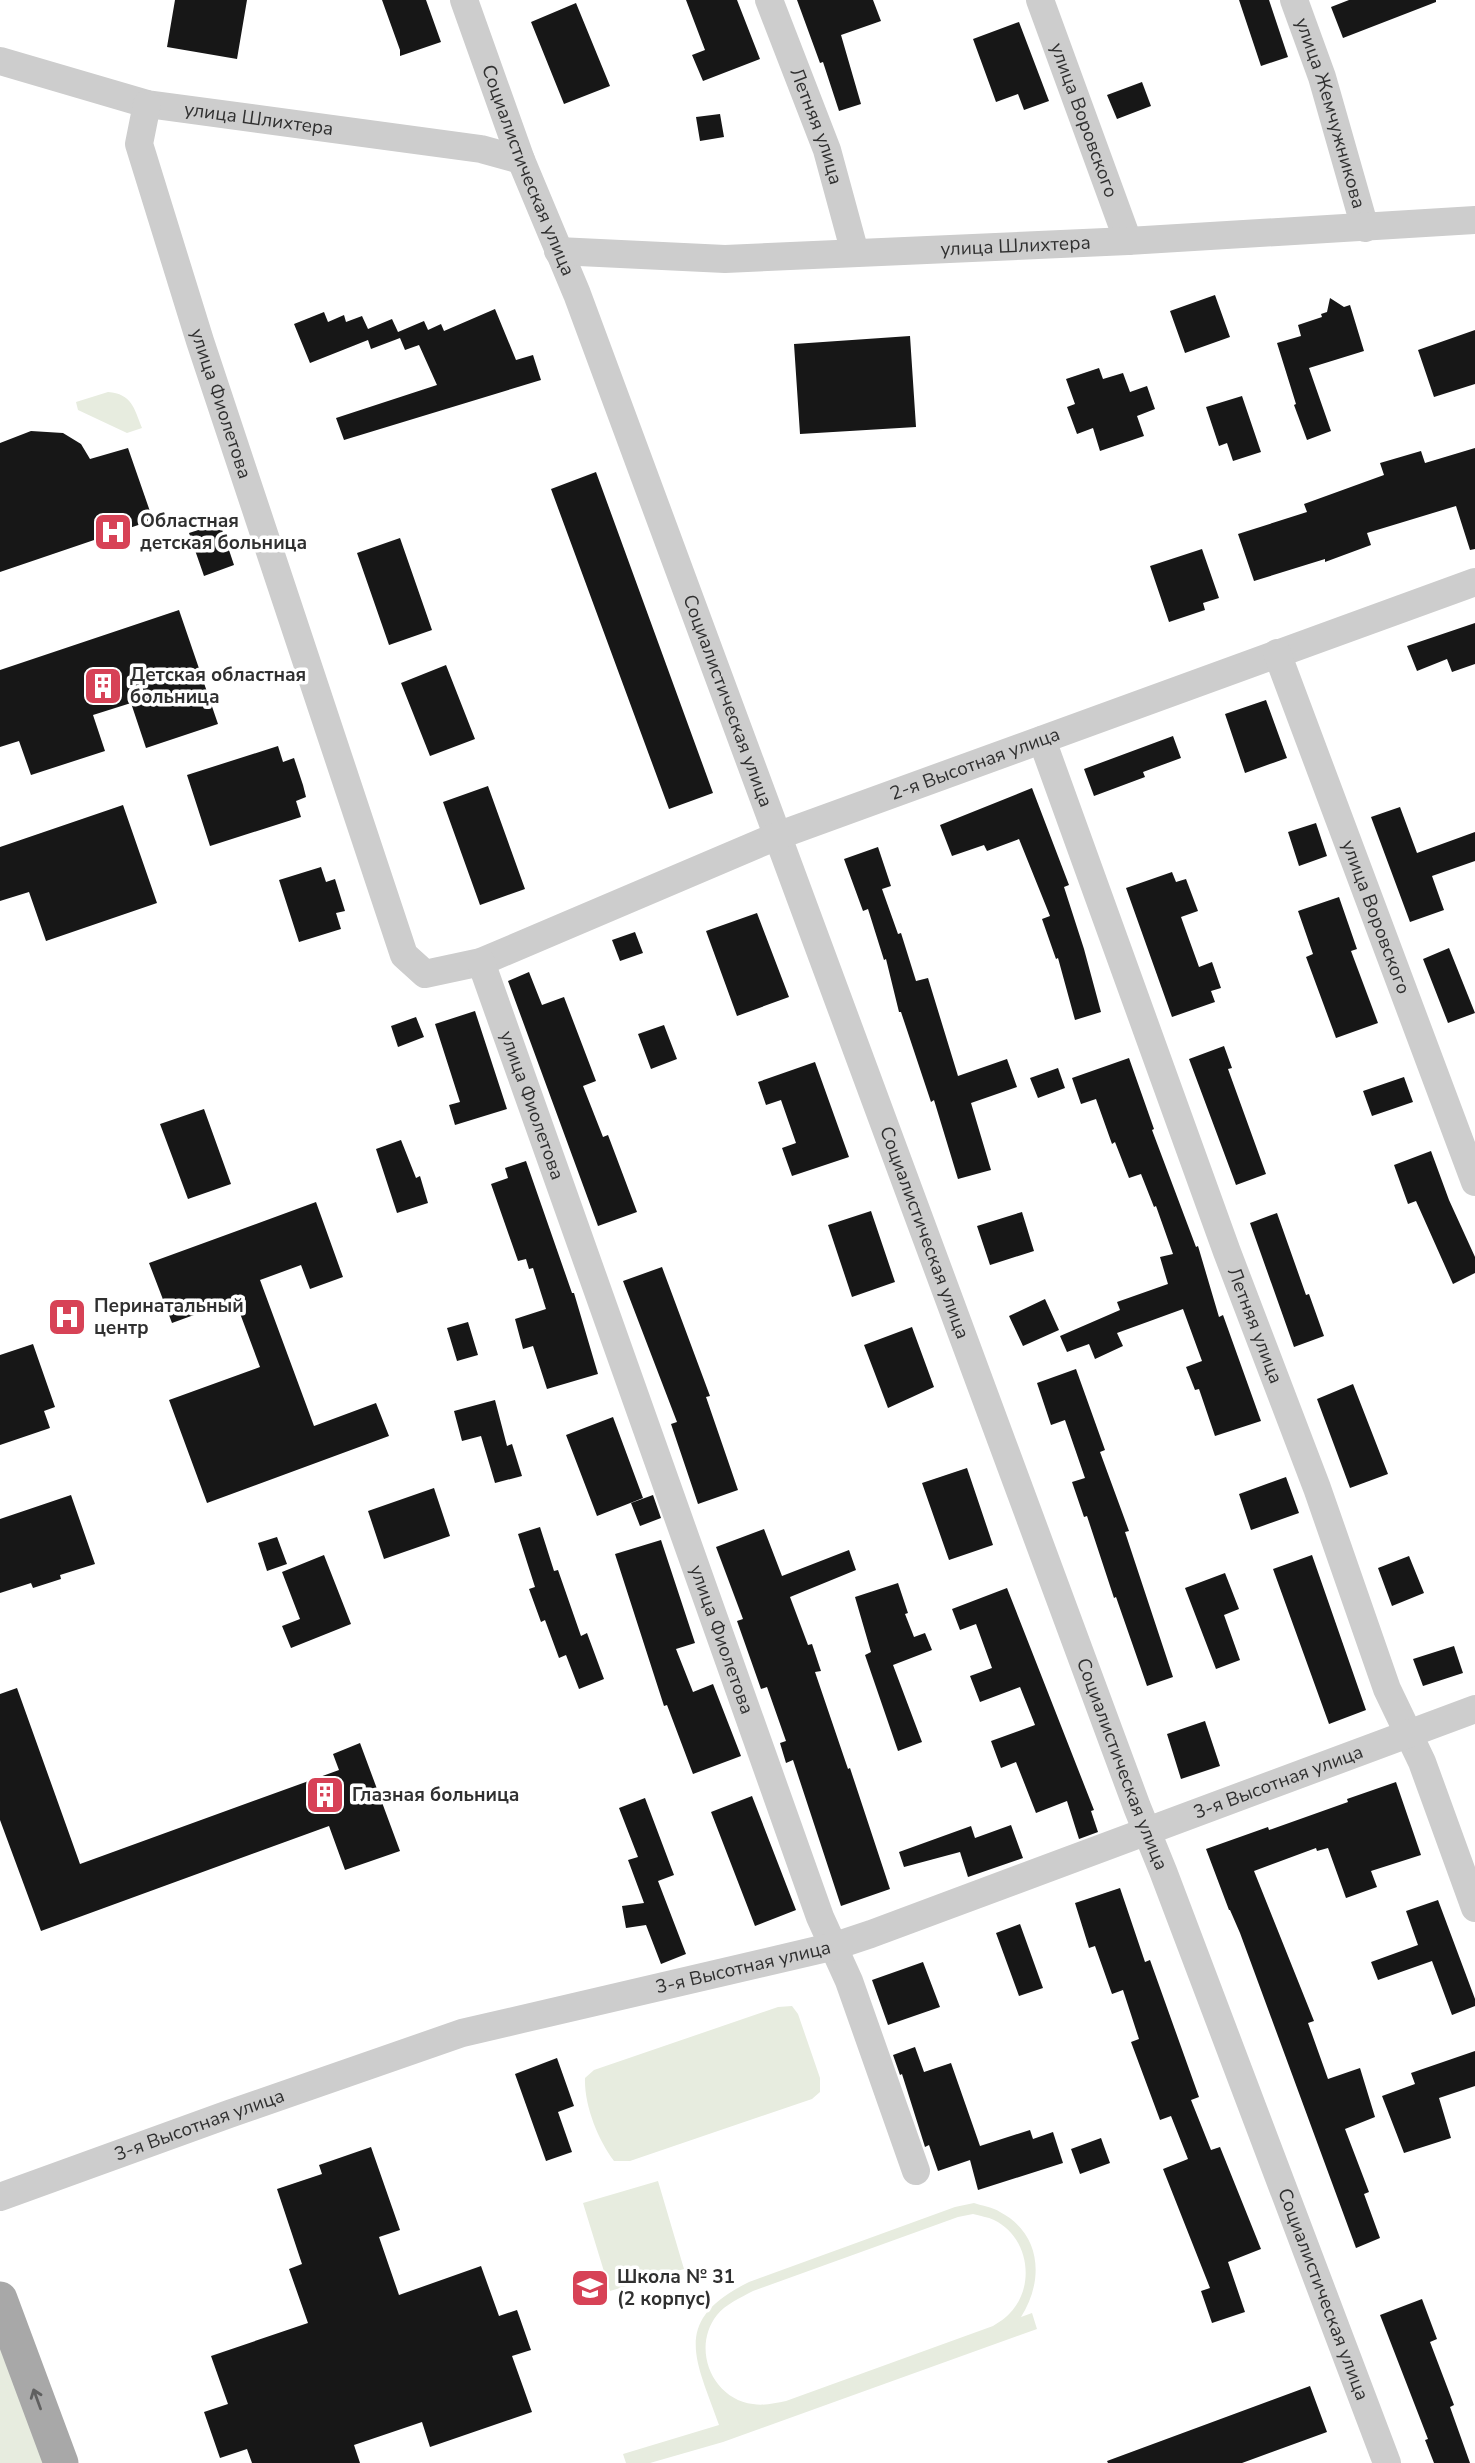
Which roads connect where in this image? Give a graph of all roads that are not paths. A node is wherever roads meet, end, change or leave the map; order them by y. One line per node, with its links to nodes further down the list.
1 (464, 0): 7 (street, Социалистическая улица)
2 (769, 0): 12 (street, Летняя улица)
3 (1040, 0): 10 (street, улица Воровского)
4 (1294, 0): 9 (street, улица Жемчужникова)
5 (0, 61): 6 (street, улица Шлихтера)
6 (147, 104): 7 (street, улица Шлихтера); 17 (street, улица Фиолетова)
7 (521, 160): 11 (street, Социалистическая улица)
8 (1475, 220): 9 (street, улица Шлихтера)
9 (1365, 228): 10 (street, улица Шлихтера)
10 (1128, 242): 12 (street, улица Шлихтера)
11 (558, 251): 12 (street, улица Шлихтера); 16 (street, Социалистическая улица)
12 (855, 253)
13 (1475, 582): 14 (street, 2-я Высотная улица)
14 (1277, 653): 15 (street, 2-я Высотная улица); 18 (street, улица Воровского)
15 (1042, 740): 16 (street, 2-я Высотная улица); 20 (street, Летняя улица)
16 (777, 836): 17 (street, 2-я Высотная улица); 21 (street, Социалистическая улица)
17 (481, 962): 23 (street, улица Фиолетова)
18 (1475, 1182)
19 (1475, 1709): 20 (street, 3-я Высотная улица)
20 (1408, 1733): 21 (street, 3-я Высотная улица); 22 (street, Летняя улица)
21 (1146, 1832): 23 (street, 3-я Высотная улица); 28 (street, Социалистическая улица)
22 (1475, 1908)
23 (835, 1946): 24 (street, улица Фиолетова); 25 (street, 3-я Высотная улица)
24 (915, 2171)
25 (0, 2197)
26 (0, 2299): 27 (main road, one-way to 26)
27 (61, 2463)
28 (1387, 2463)

